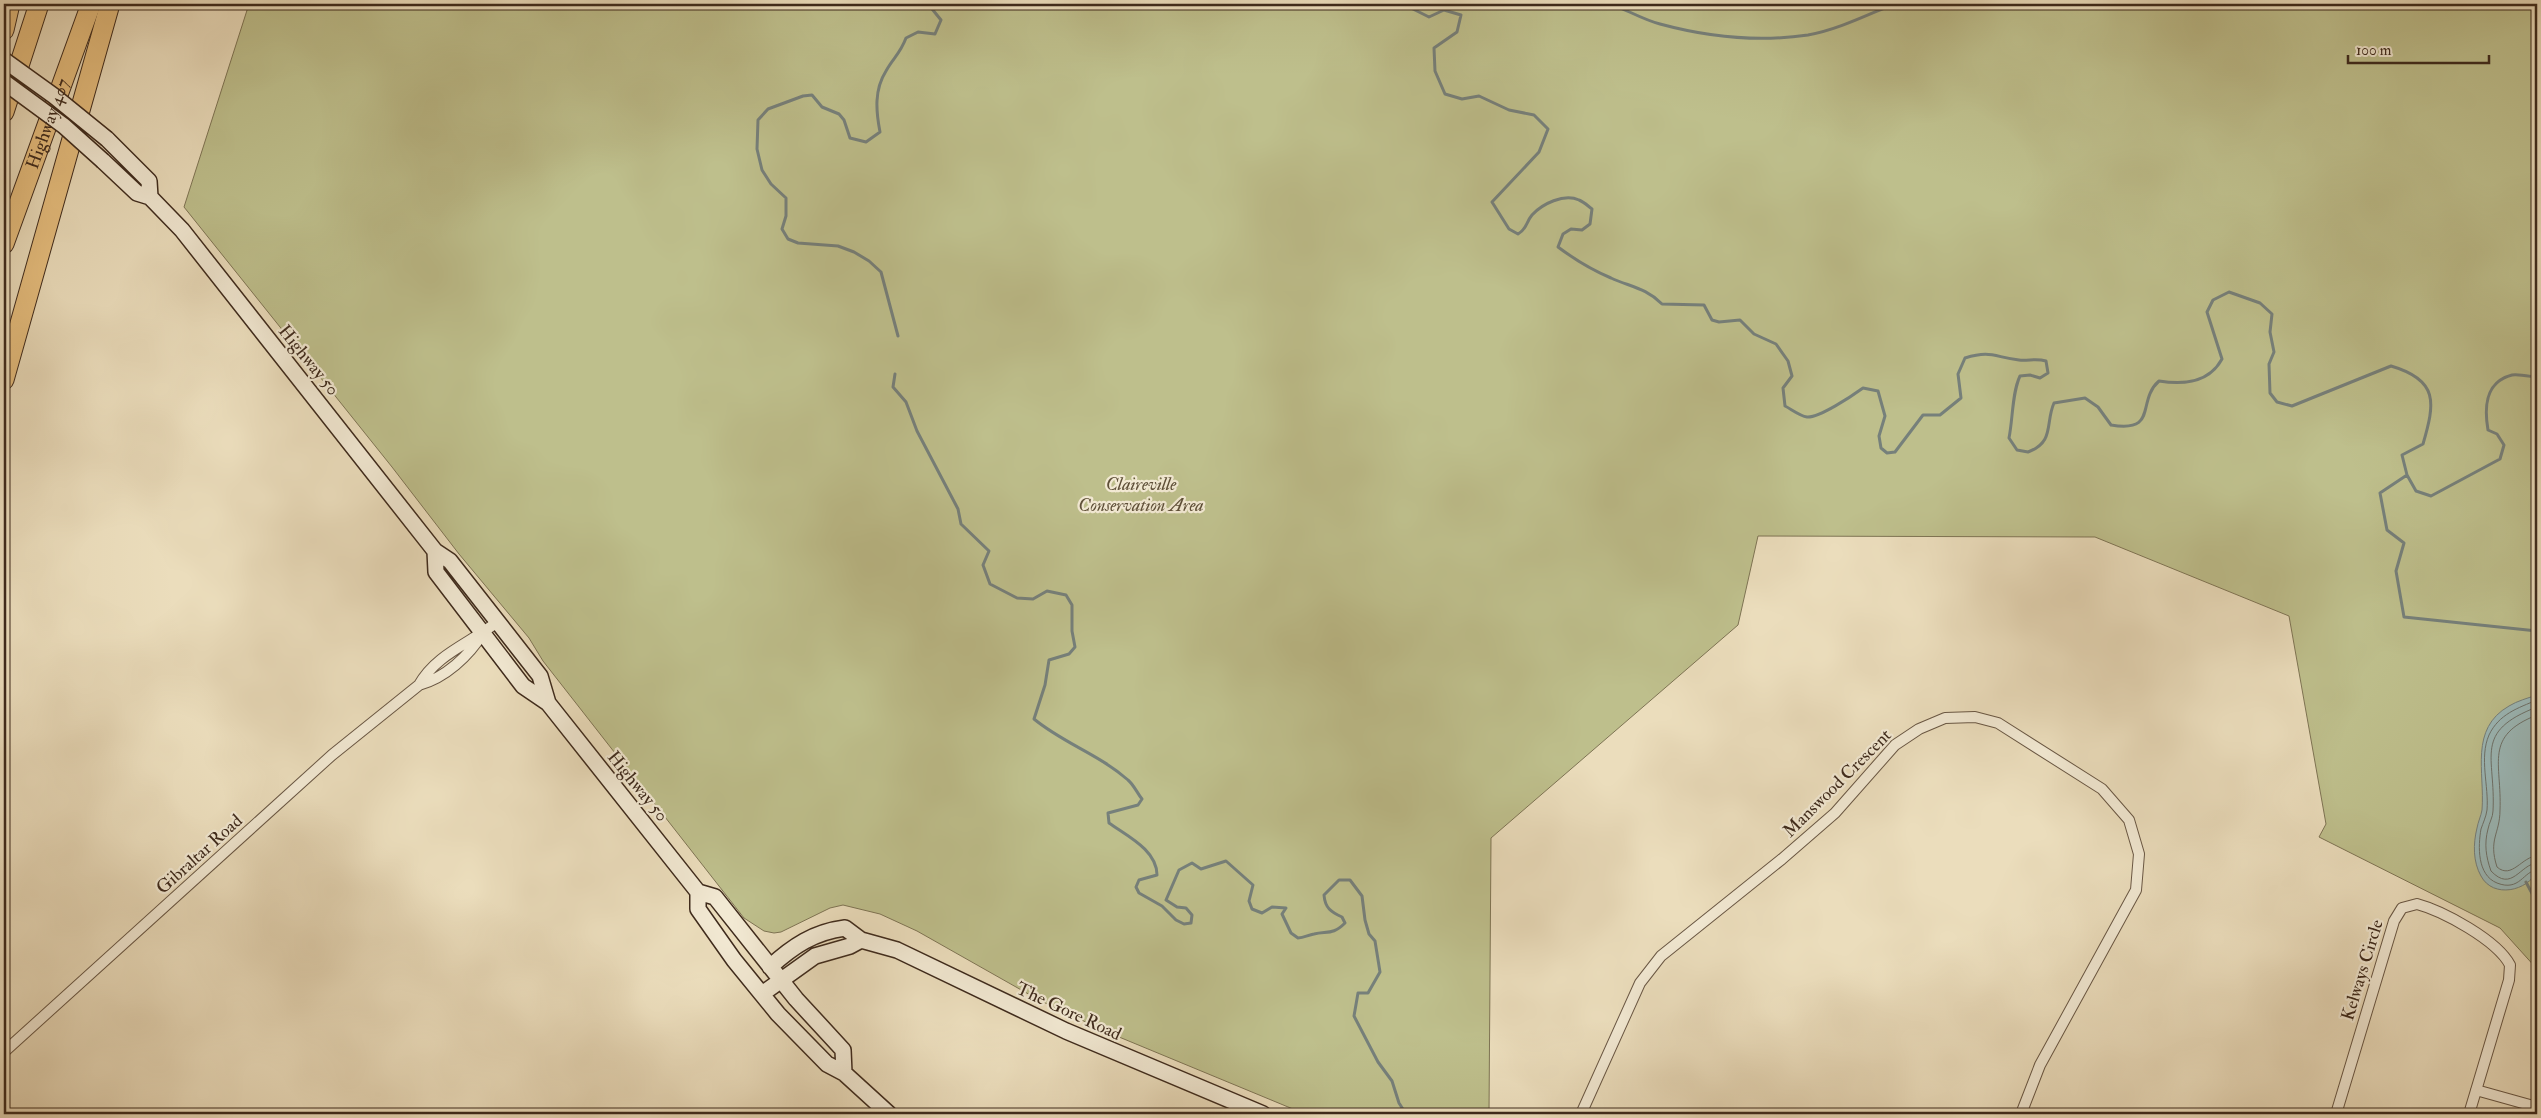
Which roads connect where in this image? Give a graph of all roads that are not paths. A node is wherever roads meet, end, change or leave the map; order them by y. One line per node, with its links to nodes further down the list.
1 (10, 4): 5 (highway)
2 (39, 4): 8 (highway)
3 (91, 4): 10 (highway, Highway 407)
4 (110, 4): 11 (highway)
5 (4, 30)
6 (4, 60): 9 (main road, Highway 50, bridge)
7 (4, 82): 9 (main road, Highway 50, bridge)
8 (4, 112)
9 (150, 197): 12 (main road, Highway 50)
10 (4, 244)
11 (4, 380)
12 (435, 551): 13 (main road, Highway 50); 14 (main road, Highway 50)
13 (497, 622): 14 (street, Gibraltar Road); 15 (main road, Highway 50)
14 (483, 634): 15 (main road, Highway 50); 21 (street, Gibraltar Road)
15 (548, 703): 16 (main road, Highway 50)
16 (698, 892): 18 (main road, Highway 50); 20 (main road, Highway 50)
17 (861, 940): 18 (main road, The Gore Road); 19 (main road); 26 (main road, The Gore Road)
18 (770, 966): 19 (main road, Highway 50)
19 (781, 980): 20 (main road); 22 (main road, Highway 50)
20 (762, 994): 22 (main road, Highway 50)
21 (4, 1052)
22 (844, 1073): 25 (main road, Highway 50)
23 (2476, 1090): 24 (street); 29 (street, Kelways Circle); 30 (street, Kelways Circle)
24 (2537, 1107)
25 (889, 1114)
26 (1262, 1114)
27 (1581, 1114): 28 (street, Manswood Crescent)
28 (2021, 1114)
29 (2336, 1114)
30 (2469, 1114)

